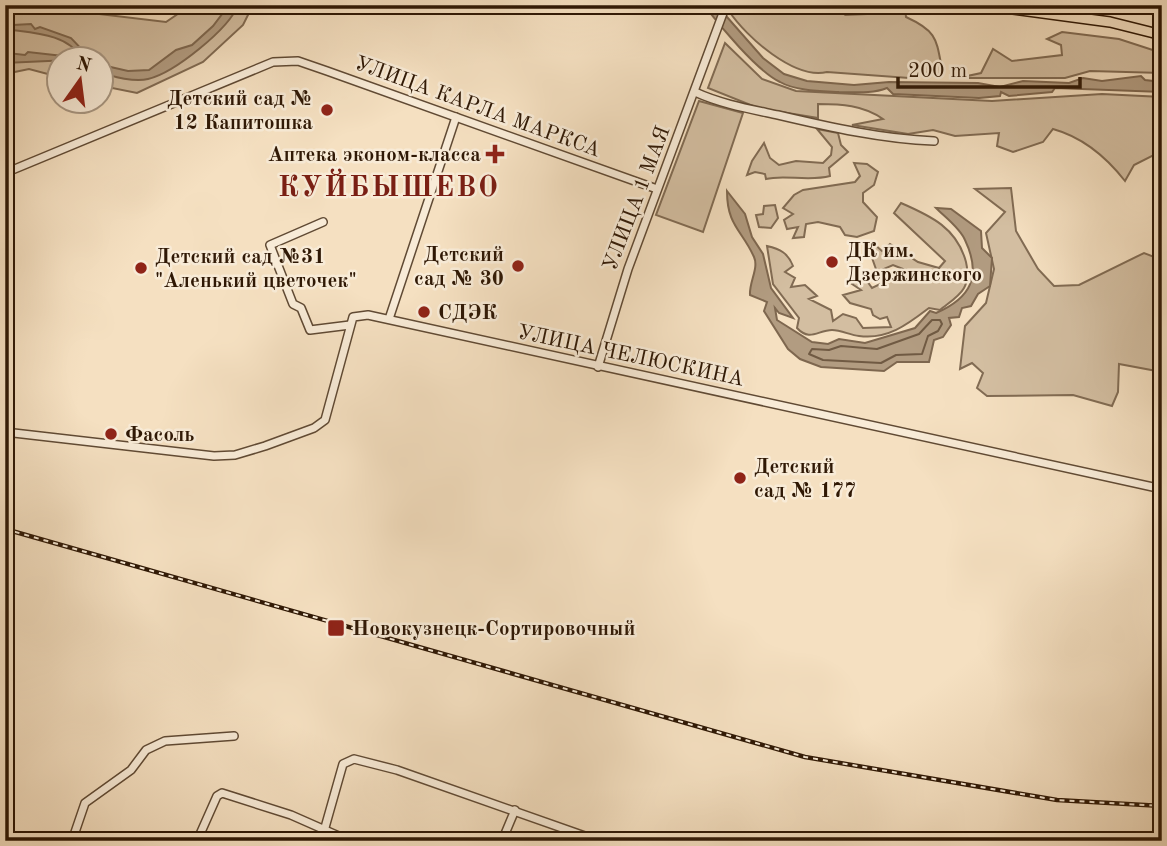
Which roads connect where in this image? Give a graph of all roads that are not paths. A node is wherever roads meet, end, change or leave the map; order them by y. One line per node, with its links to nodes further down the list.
1 (726, 5): 5 (street, УЛИЦА 1 МАЯ)
2 (982, 5): 3 (main road)
3 (997, 6): 4 (main road)
4 (1162, 35)
5 (695, 92): 7 (street); 9 (street, УЛИЦА 1 МАЯ)
6 (456, 117): 8 (street, УЛИЦА КАРЛА МАРКСА); 9 (street, УЛИЦА КАРЛА МАРКСА); 11 (street)
7 (934, 141)
8 (5, 173)
9 (657, 189): 13 (street, УЛИЦА 1 МАЯ)
10 (323, 222): 12 (street)
11 (389, 319): 12 (street, УЛИЦА ЧЕЛЮСКИНА); 13 (street, УЛИЦА ЧЕЛЮСКИНА)
12 (350, 325): 14 (street)
13 (598, 367): 15 (street, УЛИЦА ЧЕЛЮСКИНА)
14 (5, 432)
15 (1162, 489)
16 (234, 736): 19 (street)
17 (515, 810): 18 (street); 22 (street); 23 (street)
18 (324, 831): 20 (street); 21 (street)
19 (72, 841)
20 (197, 841)
21 (350, 841)
22 (502, 841)
23 (599, 841)

